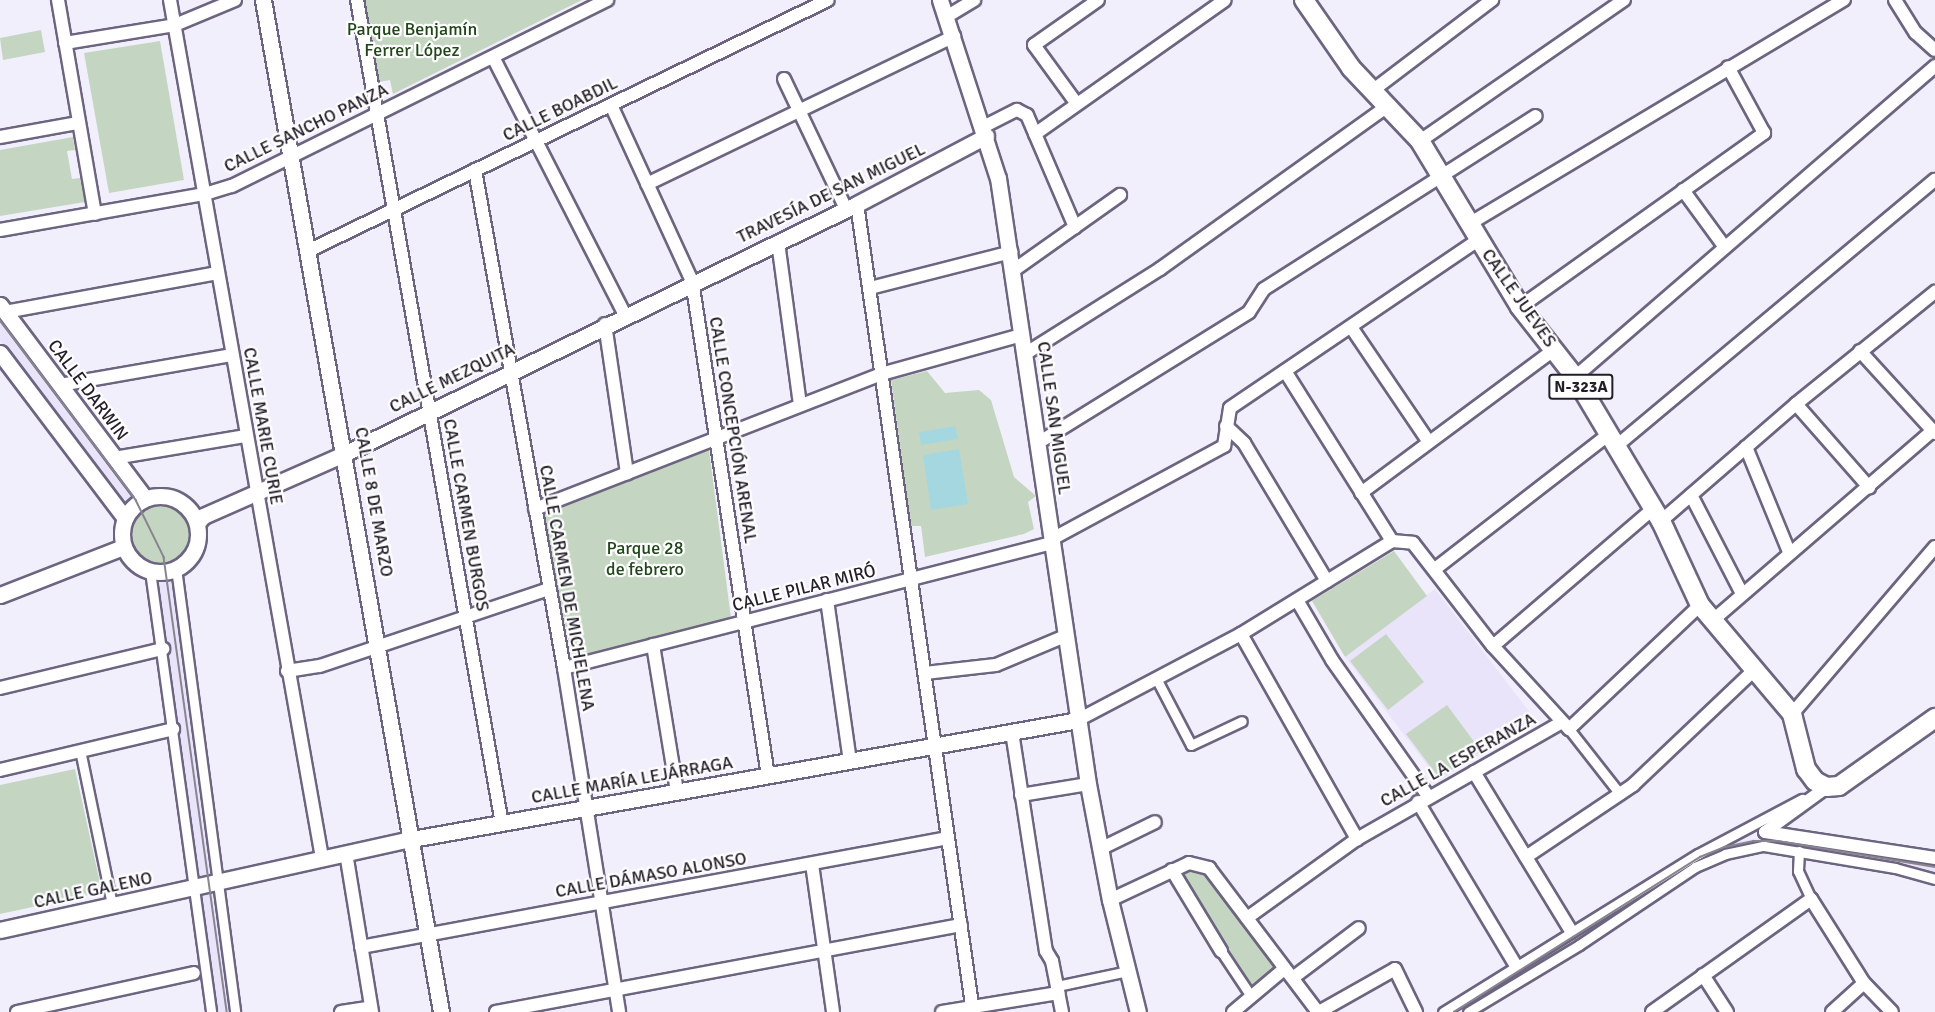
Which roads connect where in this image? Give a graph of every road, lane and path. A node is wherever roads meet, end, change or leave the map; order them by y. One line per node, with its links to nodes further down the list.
1 (58, 0): 21 (street)
2 (170, 0): 19 (street, CALLE MARIE CURIE)
3 (235, 0): 19 (street)
4 (263, 0): 40 (street, CALLE 8 DE MARZO)
5 (357, 0): 32 (street, CALLE CARMEN BURGOS)
6 (607, 0): 17 (street, CALLE SANCHO PANZA)
7 (828, 0): 29 (street, CALLE BOABDIL)
8 (940, 0): 18 (street, CALLE SAN MIGUEL)
9 (974, 0): 18 (street)
10 (1098, 0): 28 (street)
11 (1225, 0): 28 (street)
12 (1304, 0): 27 (main road, CALLE JUEVES / N-323A)
13 (1492, 0): 27 (street)
14 (1624, 0): 38 (street)
15 (1844, 0): 25 (street)
16 (1895, 0): 22 (street)
17 (594, 3): 23 (street, CALLE SANCHO PANZA)
18 (946, 17): 20 (street, CALLE SAN MIGUEL)
19 (175, 25): 21 (street); 46 (street, CALLE MARIE CURIE)
20 (954, 36): 31 (street); 35 (street, CALLE SAN MIGUEL)
21 (65, 43): 34 (street)
22 (1935, 50)
23 (493, 57): 32 (street, CALLE SANCHO PANZA); 39 (street)
24 (1935, 66): 55 (street)
25 (1728, 67): 45 (street); 53 (street)
26 (784, 79): 31 (street)
27 (1372, 91): 30 (main road, CALLE JUEVES / N-323A)
28 (1077, 104): 36 (street)
29 (611, 105): 39 (street, CALLE BOABDIL); 44 (street, CALLE CONCEPCIÓN ARENAL)
30 (1386, 107): 38 (main road, CALLE JUEVES / N-323A); 72 (street)
31 (799, 110): 44 (street); 48 (street)
32 (377, 114): 40 (street, CALLE SANCHO PANZA); 49 (street, CALLE CARMEN BURGOS)
33 (1536, 116): 42 (street)
34 (78, 123): 37 (street); 50 (street)
35 (985, 132): 36 (street); 48 (street, TRAVESÍA DE SAN MIGUEL); 57 (street, CALLE SAN MIGUEL)
36 (1035, 134): 51 (street)
37 (0, 137)
38 (1420, 141): 42 (main road, CALLE JUEVES / N-323A)
39 (534, 142): 41 (street, CALLE BOABDIL); 65 (street)
40 (290, 158): 46 (street, CALLE SANCHO PANZA); 56 (street, CALLE 8 DE MARZO)
41 (475, 170): 49 (street, CALLE BOABDIL); 74 (street, CALLE CARMEN DE MICHELENA)
42 (1441, 179): 53 (main road, CALLE JUEVES / N-323A); 88 (street)
43 (1935, 180): 86 (street)
44 (647, 184): 60 (street, CALLE CONCEPCIÓN ARENAL)
45 (1683, 190): 55 (street); 63 (street)
46 (205, 194): 50 (street, CALLE SANCHO PANZA); 59 (street, CALLE MARIE CURIE)
47 (1120, 195): 51 (street)
48 (851, 207): 54 (street, TRAVESÍA DE SAN MIGUEL); 61 (street)
49 (394, 210): 56 (street, CALLE BOABDIL); 81 (street, CALLE CARMEN BURGOS)
50 (95, 214): 52 (street, CALLE SANCHO PANZA)
51 (1075, 227): 58 (street)
52 (0, 230)
53 (1473, 232): 63 (main road, CALLE JUEVES / N-323A); 67 (street)
54 (778, 242): 60 (street, TRAVESÍA DE SAN MIGUEL); 80 (street)
55 (1724, 246): 77 (street)
56 (308, 251): 90 (street, CALLE 8 DE MARZO)
57 (1011, 252): 58 (street, CALLE SAN MIGUEL); 61 (street)
58 (1014, 270): 68 (street, CALLE SAN MIGUEL)
59 (217, 273): 64 (street); 73 (street, CALLE MARIE CURIE)
60 (692, 281): 65 (street, CALLE MEZQUITA); 85 (street, CALLE CONCEPCIÓN ARENAL)
61 (870, 288): 76 (street)
62 (1935, 292): 70 (street)
63 (1520, 307): 69 (main road, CALLE JUEVES / N-323A)
64 (3, 309): 78 (street, CALLE DARWIN)
65 (625, 315): 66 (street, CALLE MEZQUITA)
66 (605, 324): 74 (street, CALLE MEZQUITA); 92 (street)
67 (1351, 327): 75 (street); 87 (street)
68 (1022, 335): 72 (street, CALLE SAN MIGUEL); 76 (street)
69 (1555, 349): 77 (main road, CALLE JUEVES / N-323A); 87 (street)
70 (1860, 351): 79 (street); 83 (street)
71 (0, 353): 100 (street)
72 (1025, 354): 88 (street, CALLE SAN MIGUEL)
73 (232, 355): 78 (street); 84 (street, CALLE MARIE CURIE)
74 (510, 371): 81 (street, CALLE MEZQUITA); 98 (street, CALLE CARMEN DE MICHELENA)
75 (1286, 371): 82 (street); 94 (street)
76 (880, 374): 80 (street); 110 (street)
77 (1575, 377): 86 (main road, CALLE JUEVES / N-323A)
78 (60, 385): 91 (street, CALLE DARWIN)
79 (1796, 404): 89 (street); 93 (street)
80 (800, 405): 85 (street)
81 (429, 411): 90 (street, CALLE MEZQUITA); 118 (street, CALLE CARMEN BURGOS)
82 (1226, 426): 102 (street, CALLE PILAR MIRÓ); 111 (street)
83 (1934, 431): 93 (street)
84 (246, 436): 91 (street); 95 (street, CALLE MARIE CURIE)
85 (715, 438): 92 (street); 119 (street, CALLE CONCEPCIÓN ARENAL)
86 (1611, 441): 99 (main road, CALLE JUEVES / N-323A); 108 (street)
87 (1429, 442): 94 (street)
88 (1038, 443): 102 (street, CALLE SAN MIGUEL)
89 (1746, 447): 96 (street); 106 (street)
90 (345, 453): 95 (street, CALLE MEZQUITA); 124 (street, CALLE 8 DE MARZO)
91 (114, 458): 97 (street, CALLE DARWIN)
92 (627, 473): 98 (street)
93 (1869, 487): 106 (street)
94 (1361, 493): 103 (street)
95 (256, 494): 101 (street, CALLE MEZQUITA); 128 (street, CALLE MARIE CURIE)
96 (1690, 495): 99 (street); 113 (street)
97 (145, 498): 100 (street); 101 (street)
98 (535, 509): 112 (street, CALLE CARMEN DE MICHELENA)
99 (1657, 515): 117 (main road, CALLE JUEVES / N-323A); 125 (street)
100 (124, 517): 104 (street)
101 (197, 522): 107 (street)
102 (1052, 541): 110 (street, CALLE PILAR MIRÓ); 122 (street, CALLE SAN MIGUEL)
103 (1392, 541): 108 (street); 111 (street)
104 (123, 547): 109 (street); 114 (street)
105 (1935, 547): 133 (street)
106 (1789, 552): 113 (street)
107 (176, 568): 109 (street); 169 (street)
108 (1435, 569): 125 (street)
109 (150, 571): 126 (street)
110 (912, 579): 115 (street, CALLE PILAR MIRÓ); 130 (street)
111 (1327, 581): 116 (street)
112 (549, 589): 118 (street); 127 (street, CALLE CARMEN DE MICHELENA)
113 (1741, 592): 120 (street)
114 (0, 595)
115 (827, 600): 119 (street, CALLE PILAR MIRÓ); 142 (street)
116 (1297, 600): 121 (street); 151 (street)
117 (1700, 605): 120 (main road, CALLE JUEVES / N-323A); 137 (street, CALLE LA ESPERANZA)
118 (465, 617): 124 (street); 154 (street, CALLE CARMEN BURGOS)
119 (744, 621): 123 (street, CALLE PILAR MIRÓ); 145 (street, CALLE CONCEPCIÓN ARENAL)
120 (1712, 621): 129 (main road, CALLE JUEVES / N-323A)
121 (1241, 634): 131 (street); 158 (street)
122 (1065, 636): 130 (street); 135 (street, CALLE SAN MIGUEL)
123 (653, 645): 127 (street, CALLE PILAR MIRÓ); 148 (street)
124 (380, 646): 128 (street); 157 (street, CALLE 8 DE MARZO)
125 (1493, 646): 137 (street)
126 (163, 650): 132 (street); 138 (street)
127 (564, 668): 152 (street, CALLE CARMEN DE MICHELENA)
128 (287, 671): 164 (street, CALLE MARIE CURIE)
129 (1753, 671): 133 (main road, CALLE JUEVES / N-323A); 149 (street)
130 (925, 674): 140 (street)
131 (1157, 680): 135 (street); 136 (street)
132 (0, 688)
133 (1792, 714): 147 (main road, CALLE JUEVES / N-323A)
134 (1935, 718): 147 (main road)
135 (1078, 720): 139 (street, CALLE MARÍA LEJÁRRAGA); 146 (street, CALLE SAN MIGUEL)
136 (1242, 722)
137 (1564, 726): 144 (street, CALLE LA ESPERANZA); 149 (street)
138 (173, 729): 141 (street); 170 (street)
139 (1012, 732): 140 (street, CALLE MARÍA LEJÁRRAGA); 150 (street)
140 (935, 746): 142 (street, CALLE MARÍA LEJÁRRAGA); 156 (street)
141 (80, 750): 143 (street); 174 (street)
142 (850, 761): 145 (street, CALLE MARÍA LEJÁRRAGA)
143 (0, 770)
144 (1474, 772): 151 (street, CALLE LA ESPERANZA); 163 (street)
145 (768, 776): 148 (street, CALLE MARÍA LEJÁRRAGA)
146 (1088, 784): 150 (street); 160 (street, CALLE SAN MIGUEL)
147 (1820, 790): 155 (street); 210 (street)
148 (677, 792): 152 (street, CALLE MARÍA LEJÁRRAGA)
149 (1620, 794): 163 (street)
150 (1021, 795): 191 (street)
151 (1423, 799): 158 (street, CALLE LA ESPERANZA); 184 (street)
152 (586, 809): 154 (street, CALLE MARÍA LEJÁRRAGA); 173 (street, CALLE CARMEN DE MICHELENA)
153 (1155, 822): 160 (street)
154 (502, 824): 157 (street, CALLE MARÍA LEJÁRRAGA)
155 (1765, 832): 159 (street); 165 (street)
156 (948, 838): 166 (street, CALLE DÁMASO ALONSO); 176 (street)
157 (412, 839): 162 (street, CALLE MARÍA LEJÁRRAGA); 180 (street, CALLE 8 DE MARZO)
158 (1357, 839): 175 (street, CALLE LA ESPERANZA)
159 (1764, 846): 161 (street); 211 (street)
160 (1100, 849): 172 (street, CALLE SAN MIGUEL)
161 (1798, 851): 168 (street); 171 (street)
162 (346, 853): 164 (street, CALLE MARÍA LEJÁRRAGA); 181 (street)
163 (1526, 857): 179 (street)
164 (322, 858): 169 (street, CALLE MARÍA LEJÁRRAGA)
165 (1935, 858)
166 (812, 864): 173 (street, CALLE DÁMASO ALONSO); 182 (street)
167 (1172, 870): 172 (street); 175 (street); 183 (street)
168 (1935, 879)
169 (217, 882): 170 (street, CALLE MARÍA LEJÁRRAGA); 198 (street)
170 (194, 887): 174 (street, CALLE GALENO); 197 (street)
171 (1811, 899): 188 (street); 190 (street)
172 (1110, 900): 186 (street, CALLE SAN MIGUEL)
173 (601, 902): 180 (street, CALLE DÁMASO ALONSO); 192 (street, CALLE CARMEN DE MICHELENA)
174 (112, 905): 178 (street, CALLE GALENO)
175 (1247, 918): 185 (street)
176 (961, 925): 182 (street); 194 (street)
177 (1359, 928): 189 (street)
178 (0, 930)
179 (1570, 931)
180 (428, 935): 181 (street, CALLE DÁMASO ALONSO); 200 (street, CALLE 8 DE MARZO)
181 (361, 947): 195 (street)
182 (824, 950): 192 (street); 203 (street)
183 (1221, 951): 193 (street)
184 (1515, 964)
185 (1284, 969): 189 (street); 193 (street)
186 (1128, 971): 191 (street); 206 (street, CALLE SAN MIGUEL)
187 (194, 973): 196 (street)
188 (1703, 975): 212 (street); 213 (street)
189 (1294, 977): 208 (street)
190 (1864, 983): 214 (street); 215 (street)
191 (1058, 989): 194 (street); 205 (street)
192 (616, 990): 201 (street); 202 (street, CALLE CARMEN DE MICHELENA)
193 (1248, 1004): 207 (street)
194 (973, 1009): 204 (street)
195 (371, 1010): 199 (street)
196 (17, 1012)
197 (211, 1012)
198 (235, 1012)
199 (341, 1012)
200 (441, 1012)
201 (496, 1012)
202 (620, 1012)
203 (833, 1012)
204 (942, 1012)
205 (1062, 1012)
206 (1138, 1012)
207 (1233, 1012)
208 (1319, 1012): 209 (street)
209 (1416, 1012)
210 (1443, 1012)
211 (1468, 1012)
212 (1652, 1012)
213 (1726, 1012)
214 (1832, 1012)
215 (1892, 1012)

